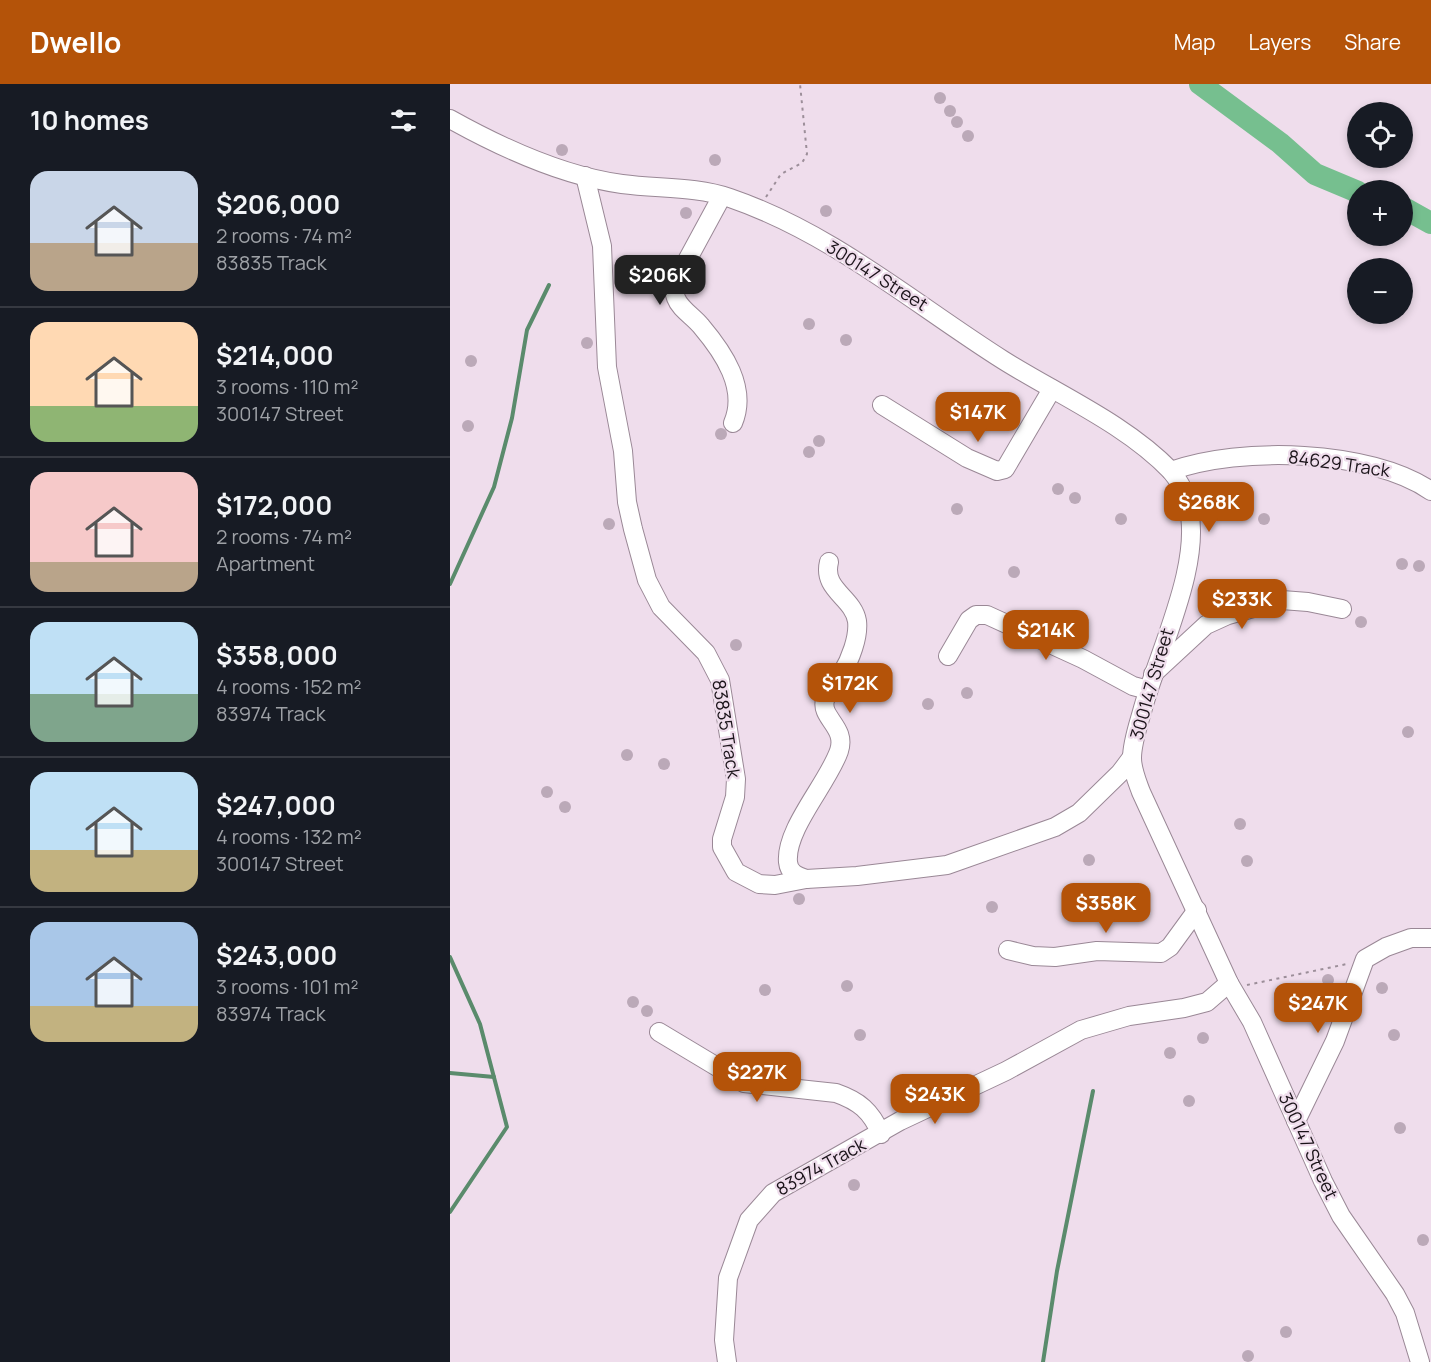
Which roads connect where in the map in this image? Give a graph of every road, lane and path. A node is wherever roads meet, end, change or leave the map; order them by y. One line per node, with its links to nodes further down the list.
1 (800, 84): 5 (path)
2 (450, 119): 3 (street, 300147 Street)
3 (585, 176): 4 (street, 300147 Street); 16 (street, 83835 Track)
4 (722, 196): 5 (street, 300147 Street); 8 (street)
5 (759, 210): 6 (street, 300147 Street)
6 (1052, 389): 7 (street); 9 (street, 300147 Street)
7 (882, 405)
8 (733, 423)
9 (1171, 471): 10 (street, 84629 Track); 14 (street, 300147 Street)
10 (1431, 491)
11 (830, 562): 16 (street)
12 (1342, 609): 14 (street)
13 (948, 656): 14 (street)
14 (1150, 683): 15 (street, 300147 Street)
15 (1132, 757): 16 (street, 83835 Track); 17 (street, 300147 Street)
16 (806, 879)
17 (1197, 910): 19 (street); 21 (street, 300147 Street)
18 (1431, 938): 20 (street)
19 (1008, 950)
20 (1365, 959): 21 (path); 23 (street)
21 (1236, 984): 23 (street, 300147 Street); 24 (street, 83974 Track)
22 (659, 1032): 24 (street)
23 (1296, 1120): 26 (street, 300147 Street)
24 (881, 1134): 25 (street, 83974 Track)
25 (727, 1362)
26 (1420, 1362)

